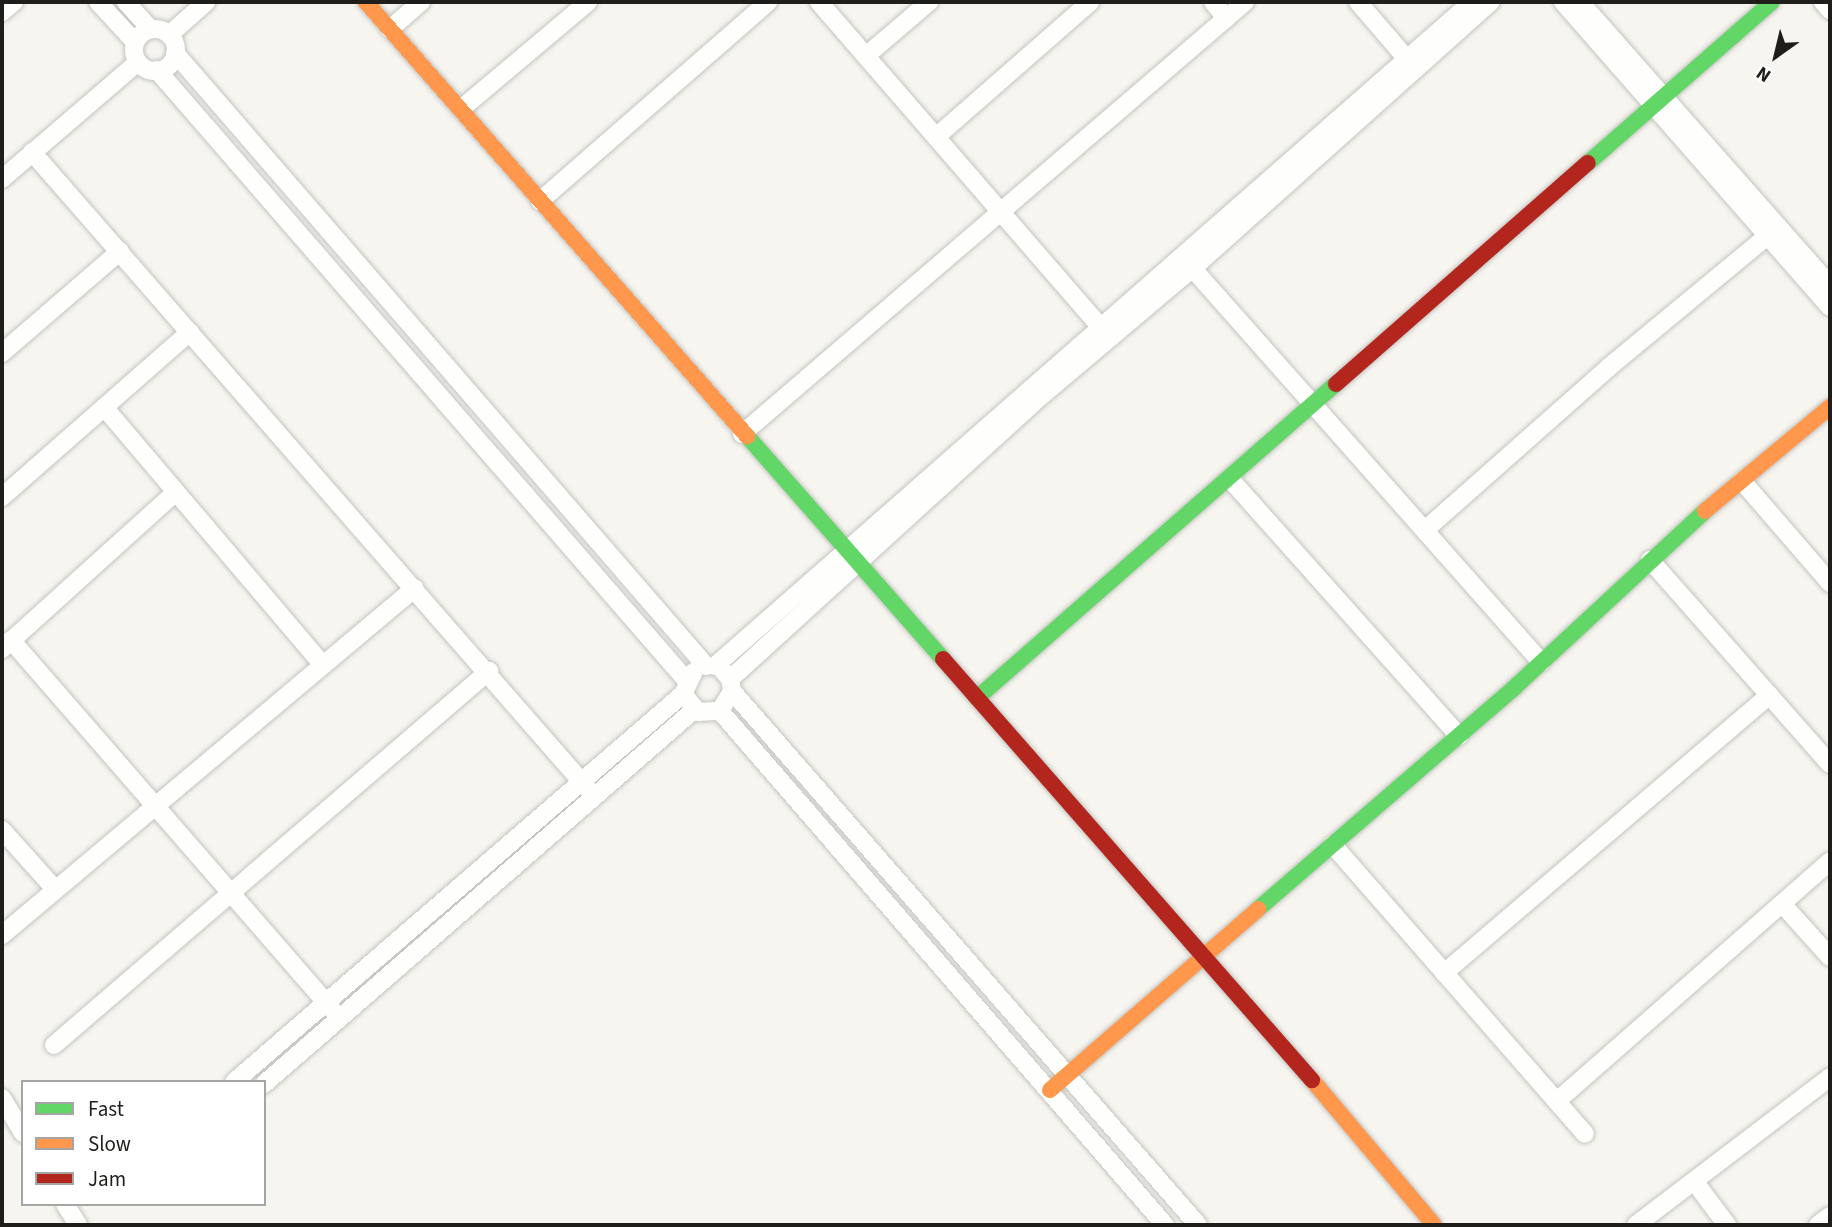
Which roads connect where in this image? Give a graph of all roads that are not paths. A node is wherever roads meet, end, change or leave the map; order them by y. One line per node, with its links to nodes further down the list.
1 (14, 2): 22 (street)
2 (99, 2): 27 (street)
3 (126, 2): 24 (street)
4 (206, 2): 26 (street)
5 (366, 2): 25 (street)
6 (421, 2): 25 (street)
7 (588, 2): 34 (street)
8 (768, 2): 38 (street)
9 (819, 2): 29 (street)
10 (929, 2): 29 (street)
11 (1090, 2): 35 (street)
12 (1213, 2): 23 (street)
13 (1245, 2): 23 (street)
14 (1358, 2): 31 (street)
15 (1472, 2): 31 (street)
16 (1491, 2): 31 (street)
17 (1563, 2): 33 (street)
18 (1580, 2): 33 (street)
19 (1772, 2): 33 (street)
20 (1823, 2): 21 (street)
21 (1830, 10)
22 (2, 12)
23 (1226, 18): 39 (street)
24 (150, 29): 26 (street); 27 (street)
25 (390, 29): 34 (street)
26 (169, 35): 28 (street)
27 (135, 42): 30 (street)
28 (175, 53): 32 (street); 64 (street)
29 (867, 55): 35 (street)
30 (138, 62): 32 (street); 36 (street)
31 (1412, 64): 42 (street)
32 (156, 71): 67 (street)
33 (1658, 100): 40 (street); 48 (street)
34 (461, 109): 38 (street)
35 (936, 137): 39 (street)
36 (32, 152): 37 (street); 41 (street)
37 (2, 179)
38 (540, 201): 51 (street)
39 (1000, 212): 46 (street); 51 (street)
40 (1773, 232): 43 (street); 44 (street); 56 (street)
41 (120, 251): 45 (street); 47 (street)
42 (1187, 262): 46 (street); 48 (street)
43 (1830, 286)
44 (1830, 307)
45 (190, 332): 49 (street); 60 (street)
46 (1105, 332): 57 (street)
47 (2, 353)
48 (1316, 405): 52 (street); 56 (street)
49 (104, 407): 54 (street); 55 (street)
50 (1830, 407): 53 (street)
51 (742, 434): 57 (street)
52 (1230, 479): 69 (street); 72 (street)
53 (1742, 481): 58 (street); 59 (street)
54 (176, 492): 61 (street); 63 (street)
55 (2, 497)
56 (1425, 530): 62 (street)
57 (851, 557): 64 (street); 66 (street); 69 (street)
58 (1650, 560): 62 (street); 68 (street)
59 (1830, 583)
60 (415, 588): 63 (street); 65 (street)
61 (7, 645): 76 (street)
62 (1541, 662): 72 (street)
63 (322, 664): 76 (street)
64 (710, 666): 66 (street); 67 (street)
65 (489, 671): 74 (street); 81 (street)
66 (731, 685): 71 (street); 90 (street)
67 (685, 687): 70 (street); 74 (street)
68 (1770, 695): 73 (street); 86 (street)
69 (977, 698): 84 (street)
70 (694, 710): 71 (street); 75 (street)
71 (720, 711): 94 (street)
72 (1459, 736): 78 (street)
73 (1830, 764)
74 (581, 781): 75 (street); 87 (street)
75 (594, 796): 88 (street)
76 (156, 803): 80 (street); 81 (street)
77 (2, 830): 80 (street)
78 (1333, 845): 84 (street); 86 (street)
79 (1830, 861): 82 (street)
80 (55, 889): 83 (street)
81 (232, 893): 87 (street); 89 (street)
82 (1783, 905): 85 (street); 96 (street)
83 (2, 935)
84 (1203, 956): 90 (street); 105 (street)
85 (1830, 957)
86 (1444, 973): 96 (street)
87 (326, 1002): 88 (street); 92 (street)
88 (340, 1018): 93 (street)
89 (54, 1045)
90 (1068, 1073): 94 (street); 104 (street)
91 (1830, 1077): 99 (street)
92 (236, 1080)
93 (266, 1082)
94 (1050, 1090): 103 (street)
95 (2, 1098): 97 (street)
96 (1557, 1101): 98 (street)
97 (21, 1130)
98 (1585, 1134)
99 (1694, 1181): 106 (street); 107 (street)
100 (66, 1206): 102 (street)
101 (1830, 1216): 108 (street)
102 (78, 1225)
103 (1166, 1225)
104 (1198, 1225)
105 (1434, 1225)
106 (1636, 1225)
107 (1727, 1225)
108 (1818, 1225)

